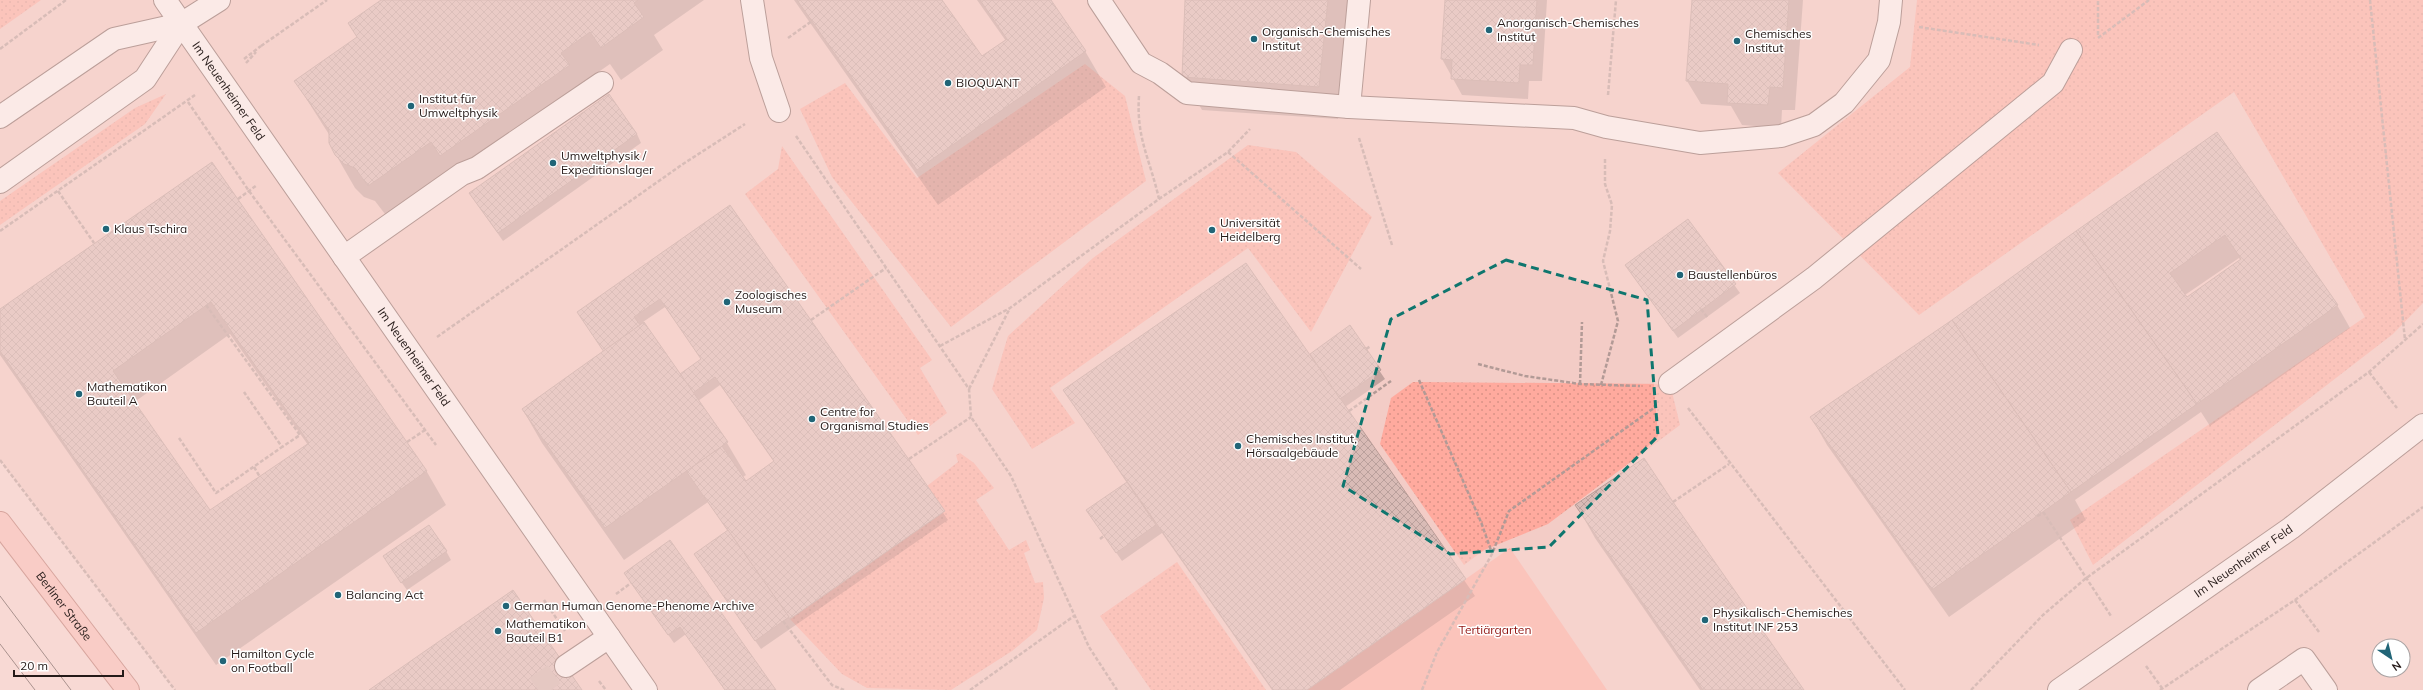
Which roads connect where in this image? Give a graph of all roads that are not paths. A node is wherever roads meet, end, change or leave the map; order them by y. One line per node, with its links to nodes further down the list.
1 (165, 0): 7 (street, Im Neuenheimer Feld)
2 (219, 0): 7 (street)
3 (752, 0): 11 (street)
4 (1099, 0): 10 (street)
5 (1358, 0): 10 (street)
6 (1890, 0): 10 (street)
7 (180, 24): 12 (street); 13 (street); 14 (street, Im Neuenheimer Feld)
8 (2071, 50): 15 (street)
9 (602, 83): 14 (street)
10 (1349, 107)
11 (778, 111)
12 (0, 117)
13 (0, 182)
14 (344, 257): 18 (street, Im Neuenheimer Feld)
15 (1670, 383)
16 (2423, 425): 22 (street, Im Neuenheimer Feld)
17 (0, 523): 20 (main road, Berliner Straße)
18 (609, 637): 19 (street); 21 (street, Im Neuenheimer Feld)
19 (573, 661)
20 (128, 690)
21 (646, 690)
22 (2059, 690)
23 (2259, 690): 24 (street)
24 (2326, 690)

